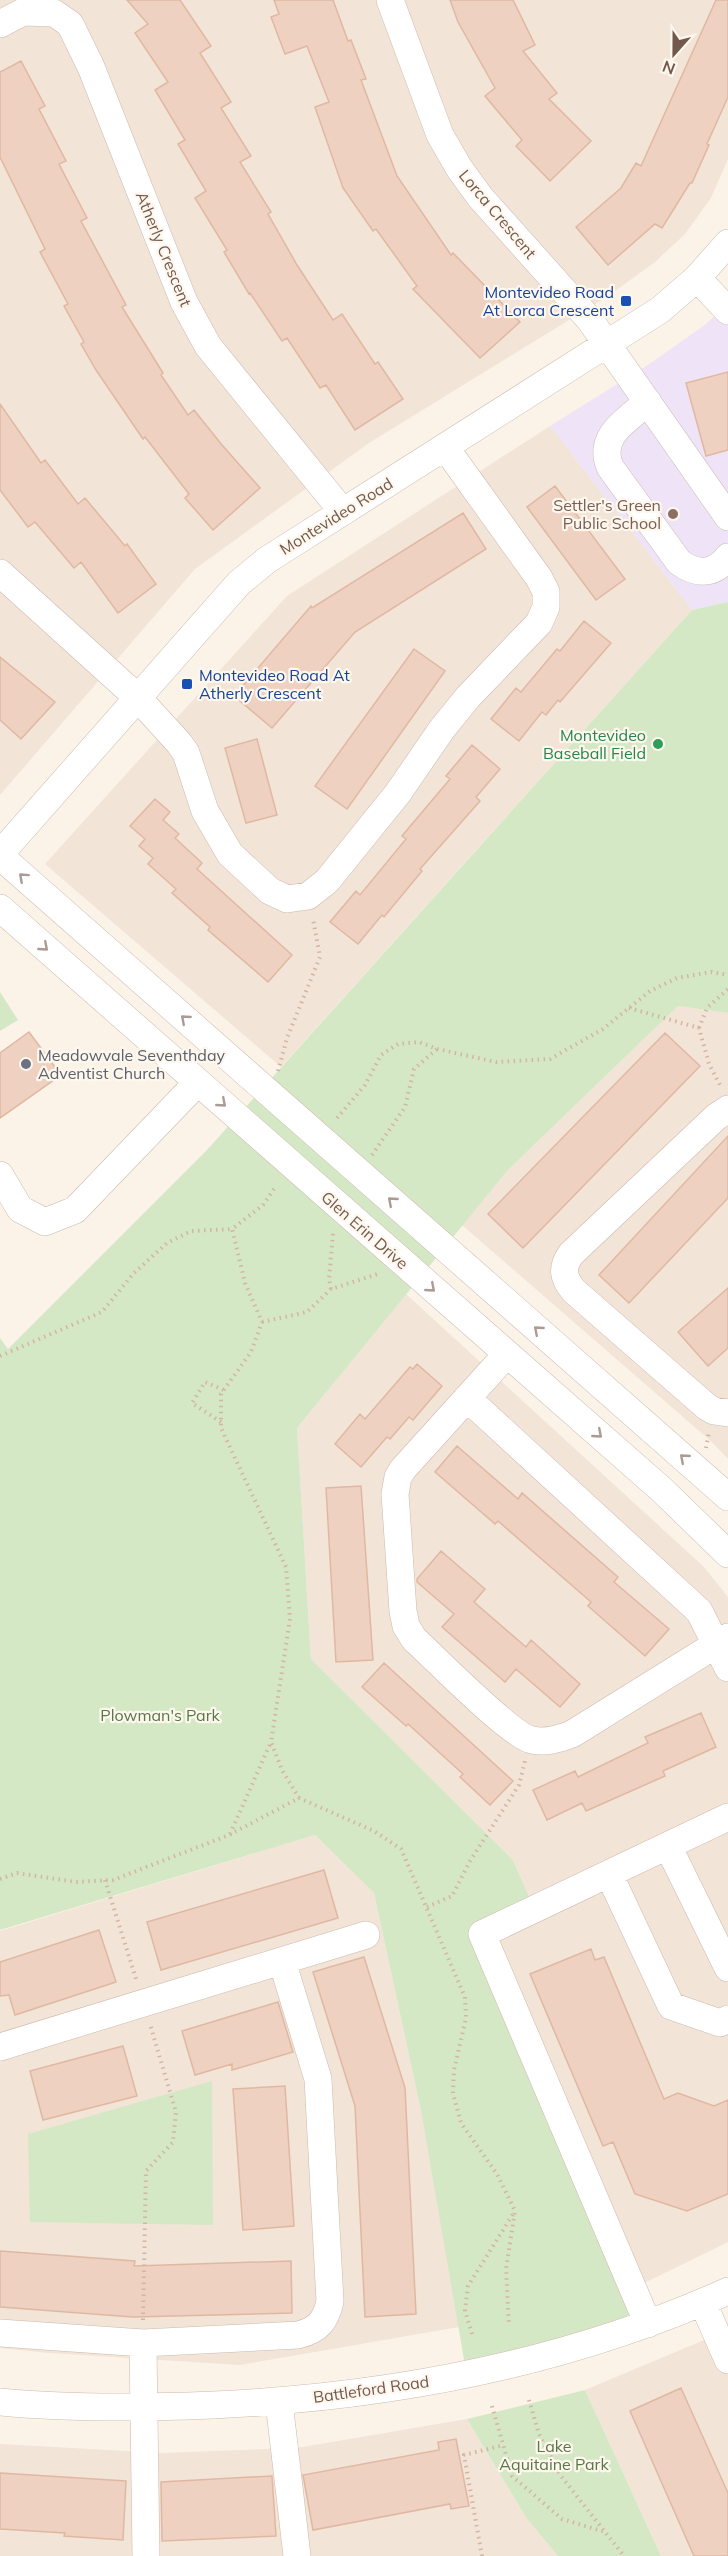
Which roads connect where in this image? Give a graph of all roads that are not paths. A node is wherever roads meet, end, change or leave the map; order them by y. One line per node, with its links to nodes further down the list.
1 (390, 0): 6 (street, Lorca Crescent)
2 (0, 24): 9 (street, Atherly Crescent)
3 (728, 243): 4 (street, Montevideo Road)
4 (697, 278): 5 (street); 6 (street, Montevideo Road)
5 (728, 311)
6 (607, 344): 7 (street, Lorca Crescent); 8 (street, Montevideo Road)
7 (648, 402): 10 (street, Lorca Crescent); 11 (street)
8 (445, 447): 9 (street, Montevideo Road); 13 (street)
9 (343, 512): 13 (street, Montevideo Road)
10 (728, 517)
11 (728, 557)
12 (0, 573): 13 (street)
13 (137, 697): 14 (street, Montevideo Road)
14 (0, 855): 22 (street, one-way to 14)
15 (0, 908): 16 (street, Glen Erin Drive, one-way to 16)
16 (198, 1082): 18 (street); 19 (street, Glen Erin Drive, one-way to 19)
17 (726, 1100): 21 (street)
18 (0, 1175)
19 (507, 1354): 20 (street); 23 (street, Glen Erin Drive, one-way to 23)
20 (467, 1398): 24 (street); 24 (street)
21 (721, 1412)
22 (728, 1497)
23 (728, 1554)
24 (724, 1650)
25 (728, 1817): 26 (street)
26 (668, 1846): 27 (street); 30 (street)
27 (609, 1874): 31 (street); 35 (street)
28 (366, 1935): 29 (street)
29 (282, 1961): 32 (street); 37 (street)
30 (728, 1968)
31 (728, 2019)
32 (0, 2047)
33 (728, 2291): 34 (street, Battleford Road)
34 (703, 2303): 35 (street, Battleford Road); 38 (street)
35 (648, 2324): 40 (street, Battleford Road)
36 (0, 2333): 37 (street)
37 (143, 2343): 41 (street)
38 (728, 2360)
39 (0, 2402): 41 (street, Battleford Road)
40 (279, 2402): 41 (street, Battleford Road); 43 (street)
41 (143, 2408): 42 (street)
42 (146, 2556)
43 (297, 2556)

